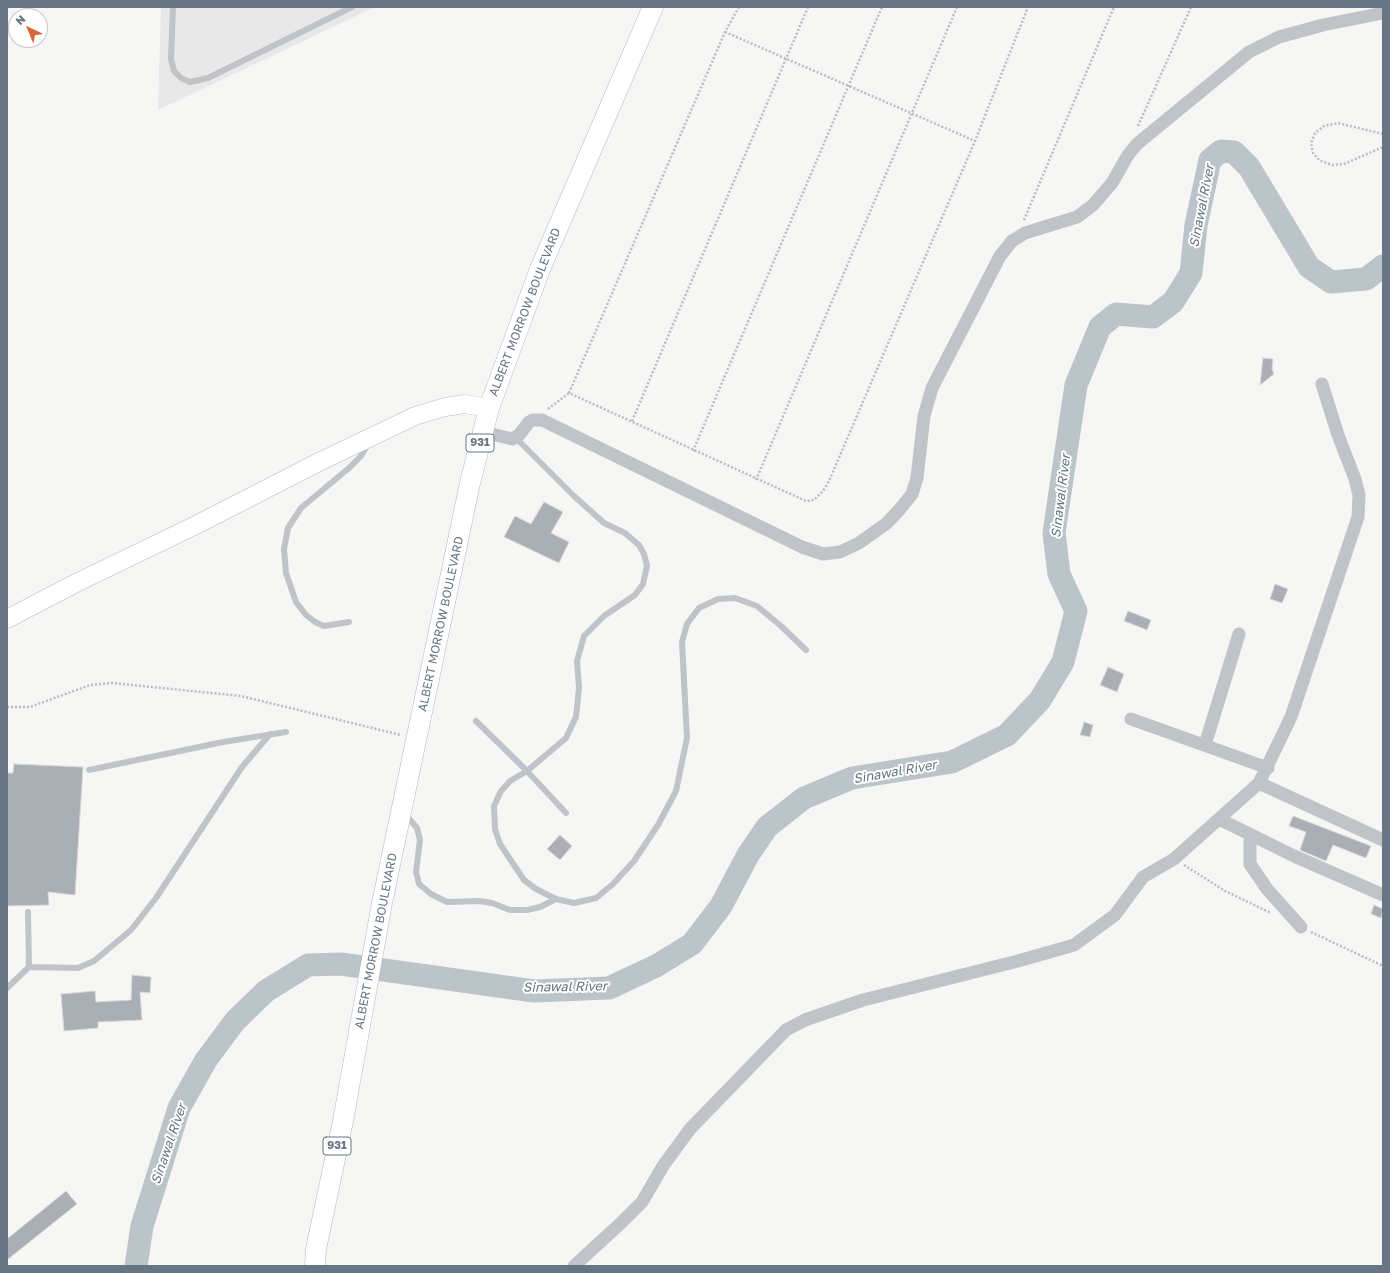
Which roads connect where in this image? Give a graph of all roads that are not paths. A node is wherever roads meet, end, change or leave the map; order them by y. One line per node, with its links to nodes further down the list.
1 (173, 7): 2 (lane)
2 (352, 7)
3 (653, 7): 6 (main road, ALBERT MORROW BOULEVARD / 931)
4 (1383, 13): 9 (street)
5 (1322, 384): 19 (street)
6 (489, 408): 7 (main road, ALBERT MORROW BOULEVARD / 931); 8 (street)
7 (483, 432): 9 (street); 23 (main road, ALBERT MORROW BOULEVARD / 931)
8 (370, 438): 10 (street); 11 (lane)
9 (516, 438): 21 (lane)
10 (7, 619)
11 (349, 622)
12 (1239, 634): 18 (street)
13 (806, 650): 29 (lane)
14 (1131, 719): 18 (street)
15 (476, 721): 21 (lane)
16 (286, 732): 17 (lane)
17 (270, 734): 20 (lane); 32 (lane)
18 (1206, 746): 19 (street)
19 (1268, 768): 22 (street)
20 (89, 770)
21 (527, 771): 24 (lane); 29 (lane)
22 (1259, 783): 25 (street); 27 (street)
23 (402, 811): 29 (lane); 34 (main road, ALBERT MORROW BOULEVARD / 931)
24 (566, 813)
25 (1219, 819): 26 (street); 35 (street)
26 (1250, 835): 28 (street); 31 (street)
27 (1383, 840)
28 (1383, 895)
29 (556, 899)
30 (28, 912): 32 (lane)
31 (1301, 927)
32 (29, 967): 33 (lane)
33 (7, 988)
34 (315, 1266)
35 (574, 1266)

